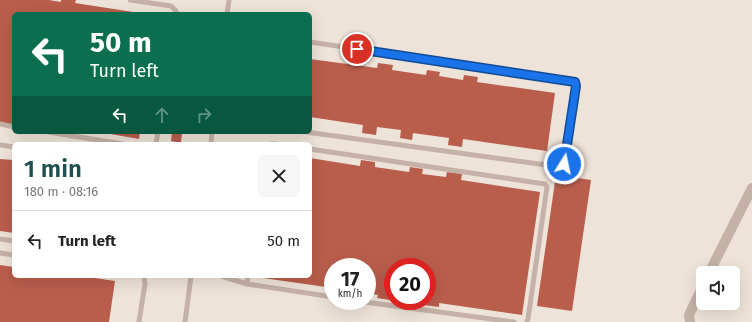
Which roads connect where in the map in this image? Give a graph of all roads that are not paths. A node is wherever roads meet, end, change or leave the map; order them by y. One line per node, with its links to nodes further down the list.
1 (130, 0): 3 (lane)
2 (229, 0): 4 (lane)
3 (176, 12)
4 (227, 12)
5 (312, 42): 8 (lane)
6 (0, 124): 7 (lane)
7 (12, 127)
8 (312, 133)
9 (61, 134): 10 (lane)
10 (111, 142)
11 (0, 145): 12 (lane)
12 (12, 147)
13 (312, 149): 31 (lane)
14 (752, 188): 19 (street)
15 (0, 239): 16 (lane)
16 (12, 242)
17 (0, 253): 18 (lane)
18 (12, 255)
19 (713, 266)
20 (144, 278): 28 (lane)
21 (191, 278): 29 (lane)
22 (228, 278): 24 (lane)
23 (248, 278): 24 (lane)
24 (247, 284): 25 (lane)
25 (324, 296)
26 (696, 300): 32 (street)
27 (376, 304): 30 (lane)
28 (140, 322)
29 (186, 322)
30 (514, 322)
31 (527, 322)
32 (690, 322)

